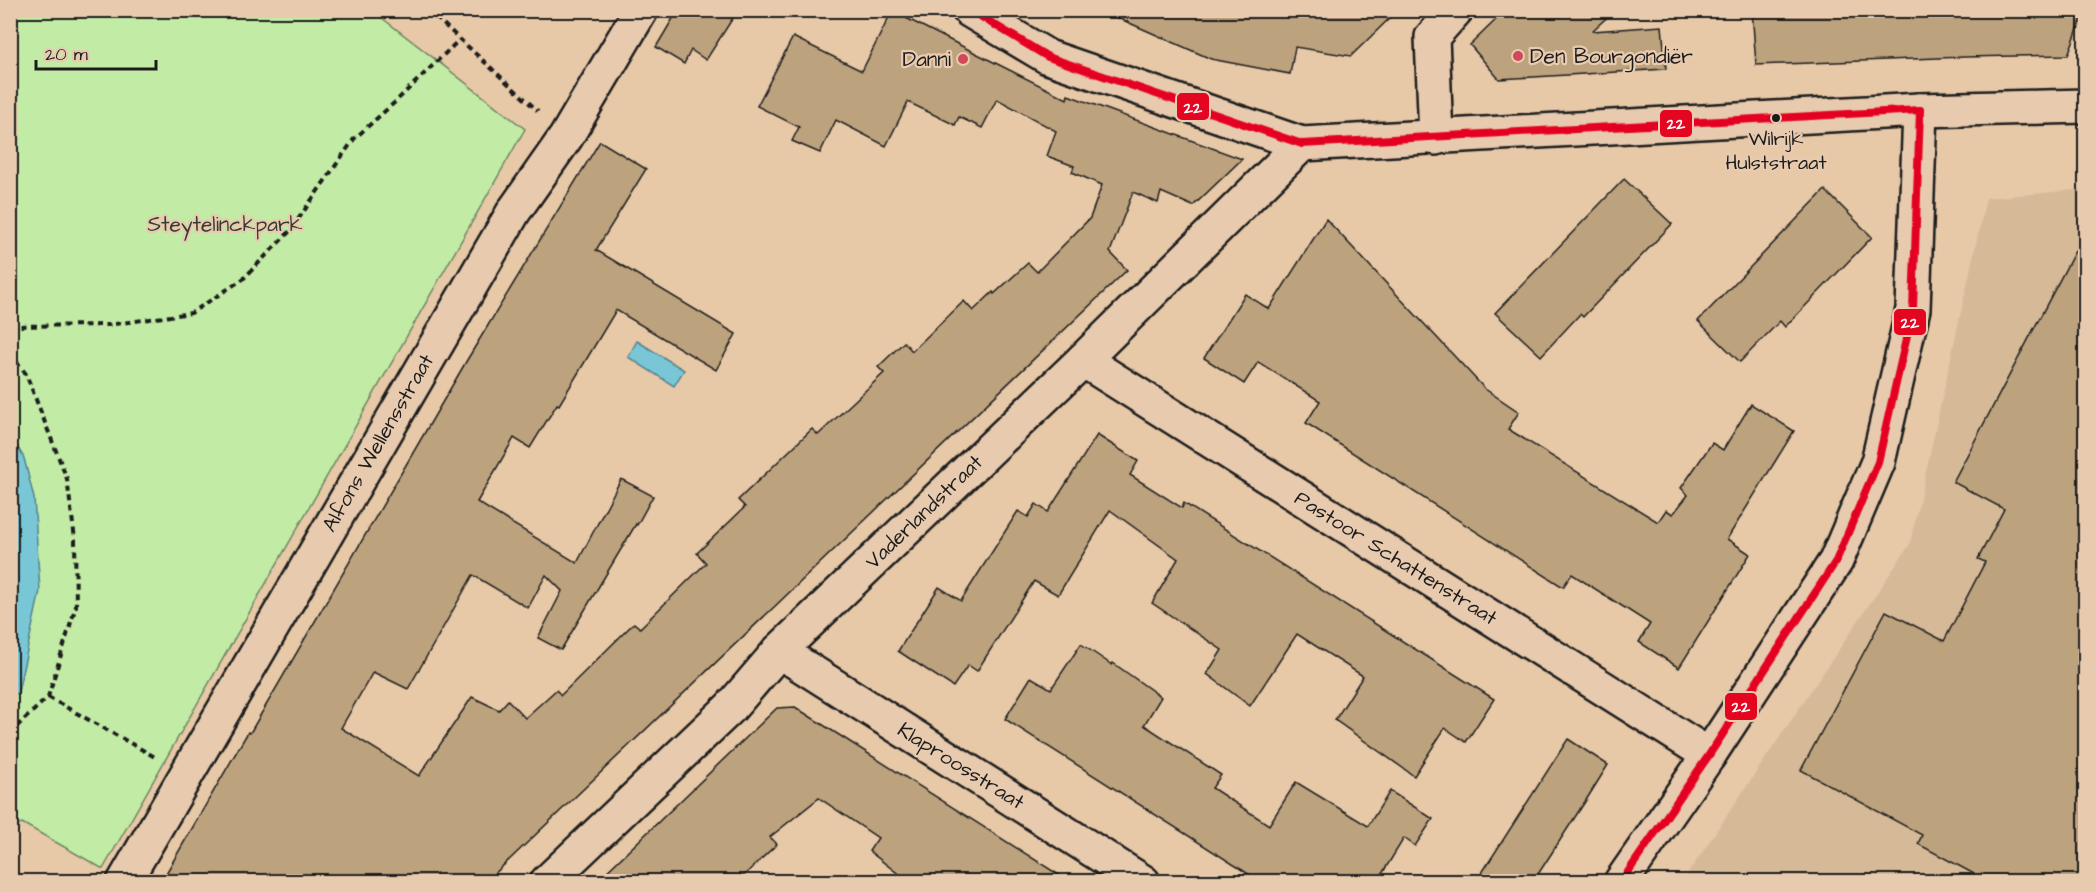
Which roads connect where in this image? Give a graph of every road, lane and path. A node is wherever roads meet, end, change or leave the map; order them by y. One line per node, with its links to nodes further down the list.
1 (428, 10): 5 (path)
2 (641, 10): 8 (street, Alfons Wellensstraat)
3 (969, 10): 10 (street)
4 (1456, 10): 9 (street)
5 (459, 40): 8 (path); 11 (path)
6 (2085, 106): 7 (street)
7 (1920, 110): 9 (street); 17 (street)
8 (566, 137): 18 (street, Alfons Wellensstraat)
9 (1436, 138): 10 (street)
10 (1302, 144): 13 (street, Vaderlandstraat)
11 (10, 326)
12 (10, 353): 15 (path)
13 (1083, 360): 14 (street, Vaderlandstraat); 17 (street, Pastoor Schattenstraat)
14 (779, 651): 20 (street, Vaderlandstraat); 21 (street, Klaproosstraat)
15 (48, 697): 16 (path); 18 (path)
16 (10, 733)
17 (1709, 755): 22 (street)
18 (186, 775): 19 (street, Alfons Wellensstraat)
19 (124, 882)
20 (547, 882)
21 (1143, 882)
22 (1621, 882)

